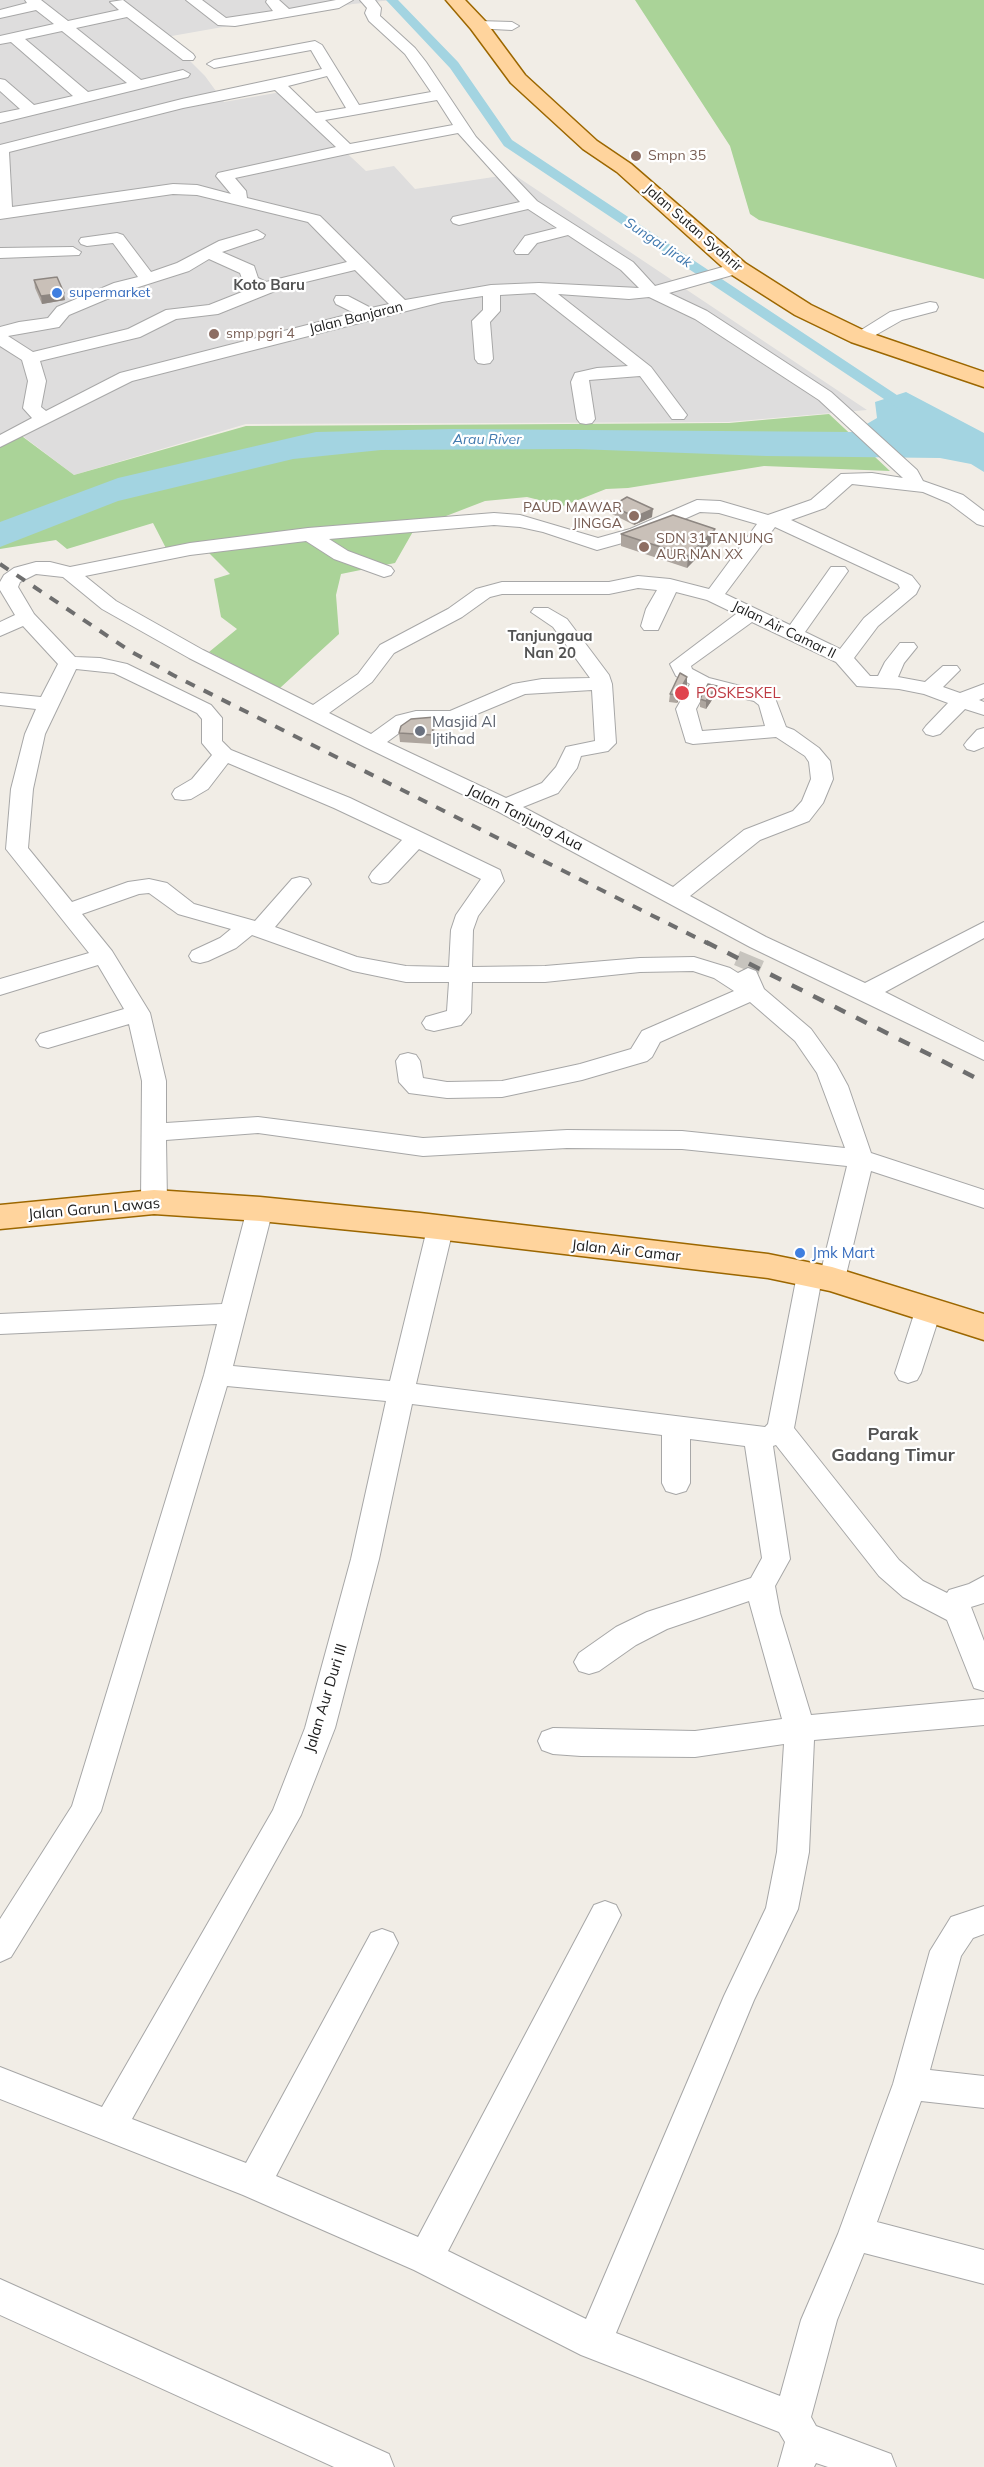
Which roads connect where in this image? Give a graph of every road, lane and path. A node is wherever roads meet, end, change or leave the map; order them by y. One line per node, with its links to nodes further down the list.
1 (115, 0): 8 (street)
2 (193, 0): 9 (street)
3 (272, 0): 9 (street)
4 (346, 0): 9 (street)
5 (367, 0): 22 (street)
6 (455, 0): 11 (main road, Jalan Sutan Syahrir)
7 (35, 2): 10 (street); 12 (street)
8 (130, 12): 12 (street); 15 (street)
9 (284, 13)
10 (0, 14)
11 (478, 25): 13 (street); 47 (main road, Jalan Sutan Syahrir)
12 (66, 26): 14 (street); 19 (street)
13 (512, 26)
14 (7, 39): 23 (street)
15 (200, 62): 16 (street); 21 (street)
16 (331, 71): 20 (street); 24 (street)
17 (183, 74): 19 (street)
18 (0, 83): 25 (street)
19 (139, 84): 23 (street)
20 (281, 84): 21 (street); 27 (street)
21 (233, 94): 30 (street)
22 (442, 95): 24 (street); 28 (street)
23 (86, 98): 25 (street)
24 (354, 109): 27 (street)
25 (31, 111): 26 (street)
26 (0, 118)
27 (313, 118): 29 (street)
28 (462, 128): 29 (street); 35 (street)
29 (347, 149): 34 (street)
30 (0, 150): 37 (street)
31 (190, 169): 32 (street)
32 (190, 189): 33 (street); 34 (street)
33 (151, 193): 36 (street); 37 (street)
34 (240, 201): 46 (street)
35 (534, 206): 38 (street); 39 (street)
36 (161, 208)
37 (2, 214)
38 (465, 222)
39 (570, 230): 42 (street); 52 (street)
40 (257, 235): 45 (street)
41 (87, 241): 48 (street)
42 (522, 251)
43 (73, 252): 44 (street)
44 (0, 253)
45 (209, 253): 48 (street); 49 (street)
46 (360, 264): 49 (street); 54 (street)
47 (733, 268): 52 (street, Jalan Banjaran); 58 (main road, Jalan Sutan Syahrir)
48 (148, 279): 57 (street)
49 (264, 288): 60 (street)
50 (539, 288): 51 (street, Jalan Banjaran); 52 (street, Jalan Banjaran); 62 (street)
51 (491, 290): 54 (street, Jalan Banjaran); 61 (street)
52 (656, 290): 68 (street)
53 (342, 300): 56 (street)
54 (401, 306): 56 (street, Jalan Banjaran)
55 (930, 307): 58 (street)
56 (369, 314): 66 (street, Jalan Banjaran)
57 (0, 333)
58 (859, 337): 63 (main road, Jalan Sutan Syahrir)
59 (0, 338): 60 (street)
60 (30, 358): 66 (street)
61 (484, 359)
62 (645, 371): 64 (street); 65 (street)
63 (984, 380)
64 (678, 415)
65 (586, 419)
66 (44, 420): 67 (street, Jalan Banjaran)
67 (0, 442)
68 (914, 479): 69 (street); 70 (street)
69 (771, 520): 72 (street); 79 (street); 86 (street)
70 (984, 520)
71 (308, 534): 72 (street); 73 (street); 75 (street)
72 (597, 544): 78 (street)
73 (384, 571)
74 (838, 571): 84 (street)
75 (70, 573): 81 (street); 98 (street, Jalan Tanjung Aua)
76 (670, 585): 78 (street, Jalan Air Camar II); 79 (street, Jalan Air Camar II); 82 (street)
77 (518, 588): 78 (street, Jalan Air Camar II); 91 (street); 98 (street, Jalan Air Camar II)
78 (609, 588)
79 (714, 596): 80 (street, Jalan Air Camar II)
80 (752, 613): 84 (street, Jalan Air Camar II); 89 (street)
81 (26, 617): 83 (street); 87 (street)
82 (651, 626)
83 (0, 630)
84 (794, 633): 86 (street, Jalan Air Camar II)
85 (907, 647): 90 (street)
86 (843, 658): 90 (street, Jalan Air Camar II)
87 (69, 663): 96 (street); 102 (street)
88 (950, 670): 92 (street)
89 (702, 682): 100 (street); 100 (street)
90 (885, 683): 92 (street, Jalan Air Camar II)
91 (602, 684): 101 (street); 104 (street)
92 (929, 689): 95 (street, Jalan Air Camar II)
93 (984, 690): 95 (street)
94 (0, 699): 96 (street)
95 (961, 701): 97 (street, Jalan Air Camar II); 99 (street)
96 (47, 704): 106 (street)
97 (984, 710)
98 (315, 713): 101 (street, Jalan Tanjung Aua)
99 (933, 730)
100 (777, 731): 109 (street)
101 (372, 743): 104 (street, Jalan Tanjung Aua)
102 (224, 754): 103 (street); 105 (street)
103 (183, 794)
104 (505, 806): 109 (street, Jalan Tanjung Aua)
105 (415, 840): 107 (street); 116 (street)
106 (8, 850): 110 (street)
107 (380, 877)
108 (300, 884): 111 (street)
109 (676, 896): 115 (street, Jalan Tanjung Aua)
110 (68, 911): 111 (street); 113 (street)
111 (254, 929): 114 (street); 116 (street)
112 (984, 929): 118 (street)
113 (104, 956): 117 (street); 119 (street)
114 (200, 956)
115 (752, 965): 116 (street); 118 (street, Jalan Tanjung Aua); 123 (street); 125 (street)
116 (460, 975): 120 (street)
117 (0, 987)
118 (866, 992): 122 (street, Jalan Tanjung Aua)
119 (138, 1013): 121 (street); 124 (street)
120 (434, 1023)
121 (48, 1040)
122 (984, 1052)
123 (408, 1061)
124 (154, 1132): 125 (street); 127 (street)
125 (861, 1160): 126 (street); 131 (street)
126 (984, 1199)
127 (154, 1202): 128 (main road, Jalan Garun Lawas); 129 (main road, Jalan Garun Lawas)
128 (260, 1209): 130 (main road, Jalan Air Camar); 133 (street)
129 (0, 1217)
130 (440, 1229): 131 (main road, Jalan Air Camar); 138 (street, Jalan Aur Duri III)
131 (821, 1277): 132 (main road, Jalan Air Camar); 140 (street)
132 (929, 1308): 135 (main road, Jalan Air Camar); 136 (street)
133 (234, 1313): 134 (street); 137 (street)
134 (0, 1324)
135 (984, 1327)
136 (908, 1373)
137 (217, 1375): 138 (street); 153 (street)
138 (401, 1392): 139 (street); 157 (street, Jalan Aur Duri III)
139 (676, 1425): 140 (street); 141 (street)
140 (769, 1434): 142 (street); 144 (street)
141 (676, 1482)
142 (761, 1586): 145 (street); 148 (street)
143 (984, 1588): 144 (street)
144 (956, 1611): 146 (street)
145 (589, 1662)
146 (984, 1679)
147 (984, 1712): 148 (street)
148 (800, 1729): 149 (street); 163 (street)
149 (553, 1741)
150 (605, 1915): 160 (street)
151 (984, 1920): 155 (street)
152 (382, 1943): 158 (street)
153 (0, 1947)
154 (0, 2083): 157 (street)
155 (910, 2084): 156 (street); 159 (street)
156 (984, 2092)
157 (109, 2127): 158 (street)
158 (254, 2183): 160 (street)
159 (855, 2234): 161 (street); 164 (street)
160 (426, 2258): 163 (street)
161 (984, 2267)
162 (0, 2298): 165 (street)
163 (594, 2342): 164 (street)
164 (797, 2442): 166 (street)
165 (376, 2467)
166 (878, 2467)

